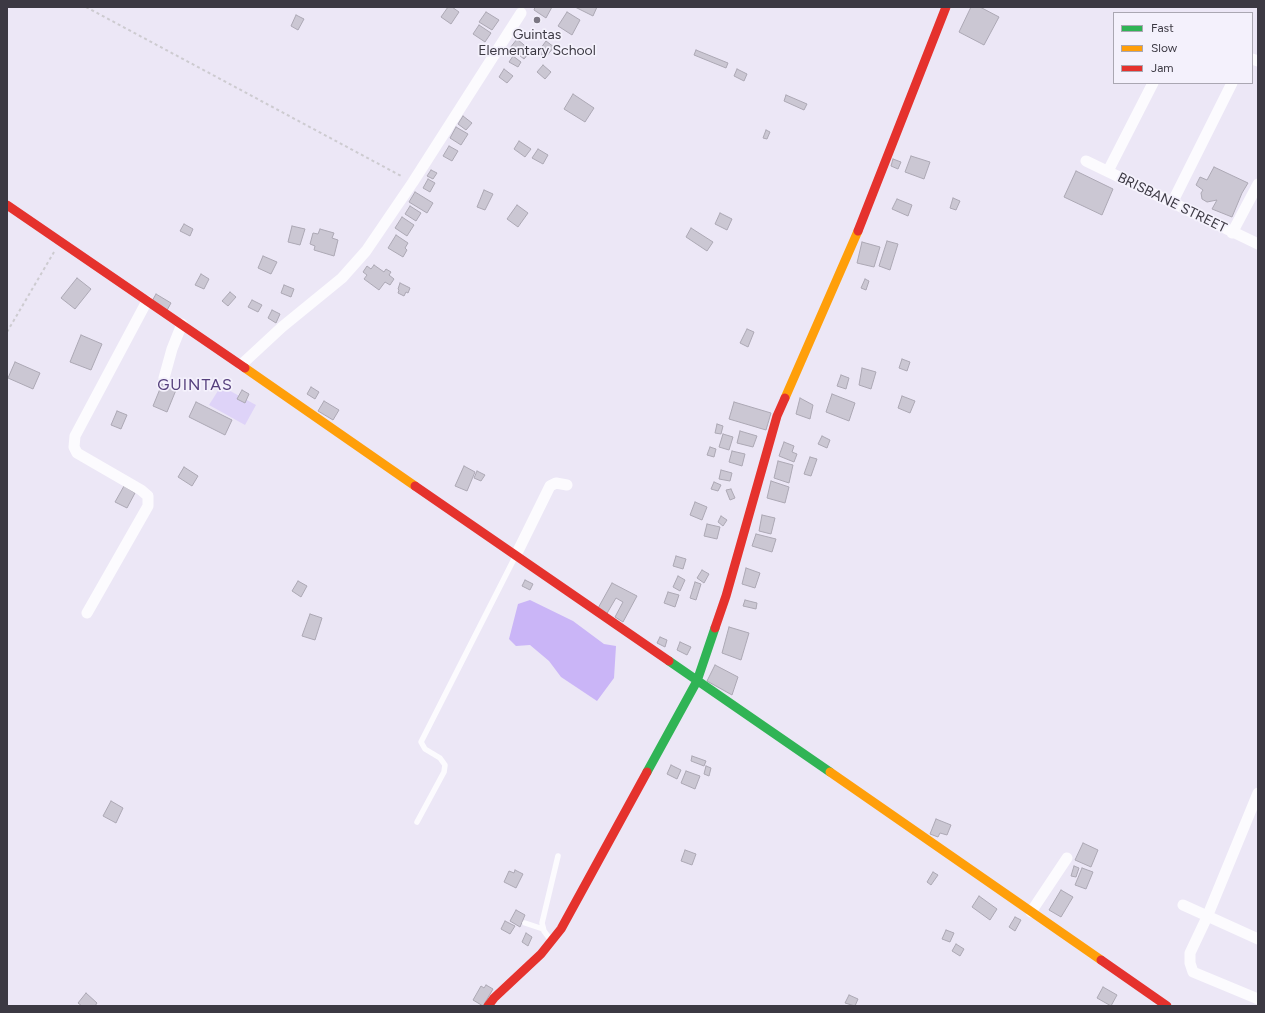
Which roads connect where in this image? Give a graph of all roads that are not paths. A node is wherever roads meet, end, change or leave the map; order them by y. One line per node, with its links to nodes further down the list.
1 (946, 7): 19 (street)
2 (523, 10): 14 (street)
3 (1152, 84): 6 (street)
4 (1232, 84): 8 (street)
5 (1086, 161): 6 (street, BRISBANE STREET)
6 (1108, 171): 8 (street, BRISBANE STREET)
7 (1258, 184): 10 (street)
8 (1172, 203): 10 (street, BRISBANE STREET)
9 (7, 205): 12 (street)
10 (1232, 233): 11 (street, BRISBANE STREET)
11 (1258, 244)
12 (147, 301): 13 (street); 18 (street)
13 (182, 324): 14 (street); 15 (street)
14 (241, 365): 17 (street)
15 (164, 378)
16 (567, 486): 17 (street)
17 (516, 555): 19 (street); 21 (lane)
18 (88, 613)
19 (697, 681): 25 (street); 30 (street)
20 (1258, 793): 26 (street)
21 (417, 822)
22 (558, 856): 28 (lane)
23 (1067, 858): 25 (street)
24 (1183, 905): 26 (street)
25 (1031, 912): 33 (street)
26 (1207, 917): 29 (street); 31 (street)
27 (525, 923): 28 (lane)
28 (544, 930): 30 (lane)
29 (1258, 938)
30 (552, 941): 32 (street)
31 (1258, 1000)
32 (488, 1006)
33 (1167, 1006)

